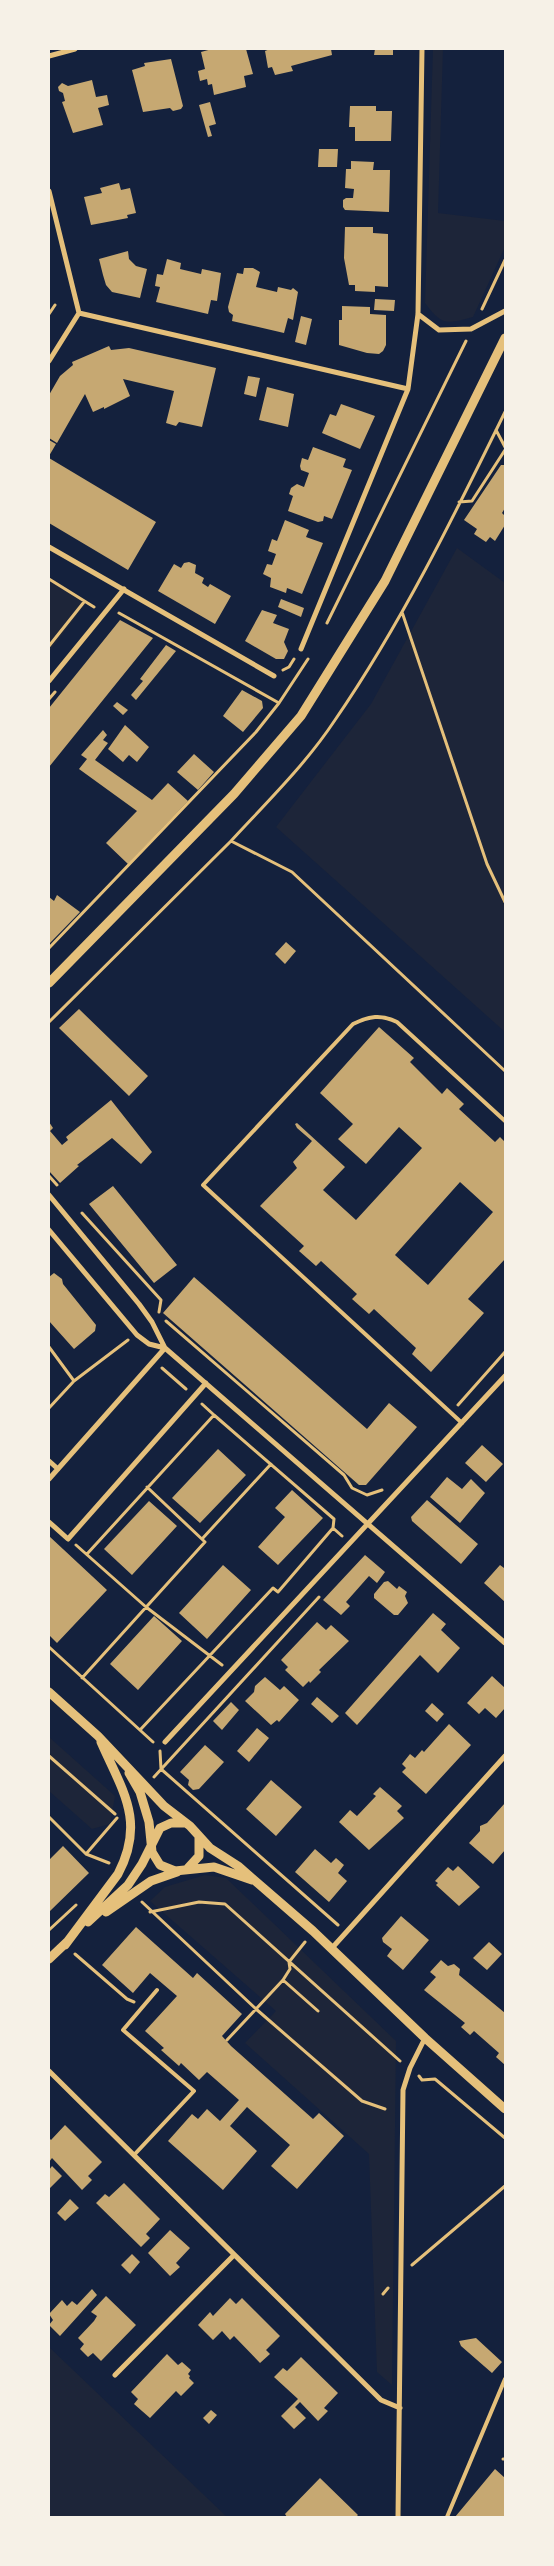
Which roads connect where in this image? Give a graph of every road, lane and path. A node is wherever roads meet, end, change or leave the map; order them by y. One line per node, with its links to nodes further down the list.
1 (75, 49): 3 (street)
2 (422, 49): 10 (street)
3 (49, 56)
4 (49, 191): 8 (street)
5 (505, 260): 11 (path)
6 (55, 304): 9 (path)
7 (505, 311): 11 (street)
8 (79, 313): 13 (street); 14 (street)
9 (49, 314)
10 (418, 314): 11 (street); 14 (street)
11 (472, 329): 25 (path)
12 (505, 338): 34 (street)
13 (49, 360)
14 (408, 389): 27 (street)
15 (505, 412): 16 (path)
16 (496, 430): 17 (path); 18 (path)
17 (505, 448): 18 (path)
18 (459, 502): 23 (path)
19 (49, 546): 21 (street)
20 (49, 580): 22 (path)
21 (124, 589): 24 (street); 28 (street)
22 (84, 601): 24 (path); 26 (path)
23 (402, 612): 31 (path); 32 (path)
24 (104, 613): 29 (street); 30 (path)
25 (324, 628)
26 (49, 646)
27 (301, 649): 28 (path); 30 (path)
28 (274, 676)
29 (49, 681)
30 (278, 702): 33 (path)
31 (231, 840): 35 (path); 36 (path)
32 (505, 902)
33 (49, 948)
34 (49, 984)
35 (49, 1022)
36 (505, 1071)
37 (505, 1120): 52 (lane)
38 (49, 1176): 39 (path)
39 (63, 1192)
40 (49, 1195): 44 (street)
41 (76, 1206): 59 (path)
42 (49, 1230): 44 (street)
43 (49, 1347): 48 (path)
44 (165, 1348): 46 (street); 49 (street)
45 (505, 1352): 52 (path)
46 (153, 1360): 48 (path); 50 (path); 57 (street)
47 (505, 1376): 54 (street)
48 (74, 1382): 51 (path)
49 (206, 1383): 50 (street); 62 (street)
50 (194, 1396): 53 (path); 63 (street)
51 (49, 1408)
52 (451, 1413): 54 (lane)
53 (214, 1415): 56 (path); 60 (path)
54 (462, 1423): 62 (street)
55 (49, 1461): 57 (street)
56 (271, 1464): 64 (path); 70 (path)
57 (58, 1469): 58 (street)
58 (49, 1479)
59 (388, 1483)
60 (147, 1487): 64 (path); 65 (path)
61 (49, 1522): 63 (street)
62 (369, 1524): 68 (street); 71 (street)
63 (68, 1539): 65 (path)
64 (202, 1539): 67 (path)
65 (87, 1554): 67 (path)
66 (320, 1596): 80 (path)
67 (146, 1607): 70 (path); 72 (path)
68 (505, 1643)
69 (49, 1647): 72 (path)
70 (209, 1654): 71 (path); 74 (path)
71 (230, 1672): 76 (street)
72 (82, 1678): 74 (path)
73 (49, 1692): 75 (street)
74 (140, 1730): 80 (path)
75 (98, 1736): 77 (street); 90 (street)
76 (165, 1742)
77 (112, 1751): 82 (street); 83 (street)
78 (49, 1756): 84 (path)
79 (505, 1756): 91 (street)
80 (162, 1769): 88 (path)
81 (49, 1817): 84 (path)
82 (193, 1829): 83 (street); 86 (street); 87 (street)
83 (152, 1842): 86 (street); 90 (street)
84 (86, 1854): 85 (path)
85 (110, 1864)
86 (182, 1870): 87 (street); 90 (street)
87 (255, 1881): 89 (street)
88 (326, 1915)
89 (313, 1931): 91 (street); 93 (path)
90 (65, 1945): 92 (street); 96 (path)
91 (332, 1948): 99 (street)
92 (49, 1959)
93 (290, 1962): 94 (path); 97 (path); 101 (path)
94 (283, 1980): 97 (path); 98 (path)
95 (157, 1990): 96 (lane)
96 (142, 2006): 106 (lane)
97 (256, 2009): 100 (path); 103 (path)
98 (318, 2011)
99 (424, 2038): 101 (street); 104 (street)
100 (227, 2040)
101 (410, 2068): 105 (path); 109 (street)
102 (49, 2071): 106 (street)
103 (385, 2109)
104 (505, 2109)
105 (505, 2138)
106 (134, 2155): 108 (street)
107 (505, 2186): 109 (path)
108 (234, 2255): 111 (street); 113 (street)
109 (401, 2274): 110 (path); 113 (street)
110 (383, 2294)
111 (115, 2375)
112 (505, 2379): 115 (lane)
113 (400, 2408): 114 (street)
114 (398, 2517)
115 (447, 2517)

